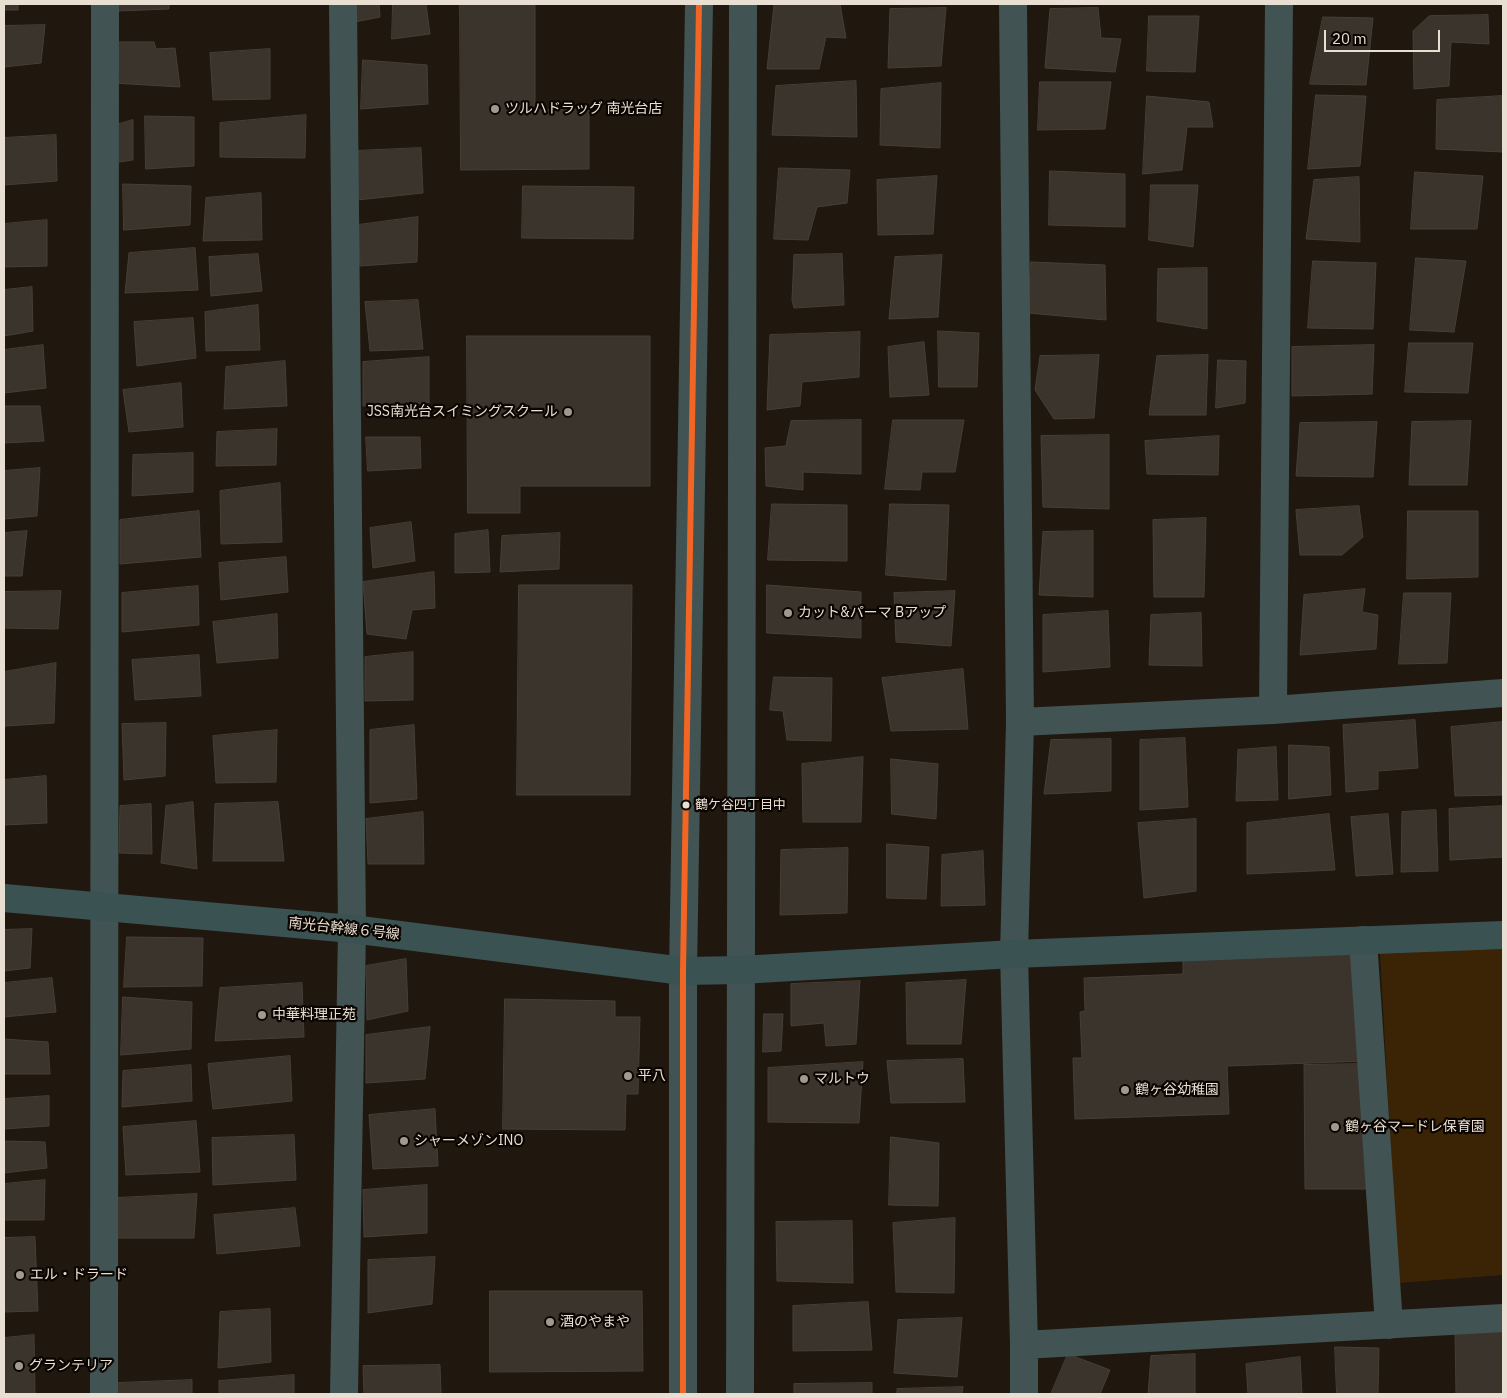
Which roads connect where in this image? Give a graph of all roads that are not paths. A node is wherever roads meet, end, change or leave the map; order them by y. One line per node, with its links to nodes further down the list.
1 (105, 4): 11 (street)
2 (343, 4): 12 (street)
3 (699, 4): 17 (street)
4 (743, 4): 16 (street)
5 (1013, 4): 9 (street)
6 (1279, 4): 8 (street)
7 (1503, 693): 8 (street)
8 (1273, 710): 9 (street)
9 (1020, 722): 15 (street)
10 (4, 898): 11 (street, 南光台幹線６号線)
11 (104, 907): 12 (street, 南光台幹線６号線); 21 (street)
12 (352, 929): 17 (street, 南光台幹線６号線); 22 (street)
13 (1503, 935): 14 (street, 南光台幹線６号線)
14 (1363, 940): 15 (street, 南光台幹線６号線); 19 (street)
15 (1014, 954): 16 (street, 南光台幹線６号線); 20 (street)
16 (740, 970): 17 (street, 南光台幹線６号線); 24 (street)
17 (683, 971): 23 (street)
18 (1503, 1318): 19 (street)
19 (1389, 1324): 20 (street)
20 (1024, 1345): 25 (street)
21 (104, 1394)
22 (344, 1394)
23 (683, 1394)
24 (740, 1394)
25 (1024, 1394)

